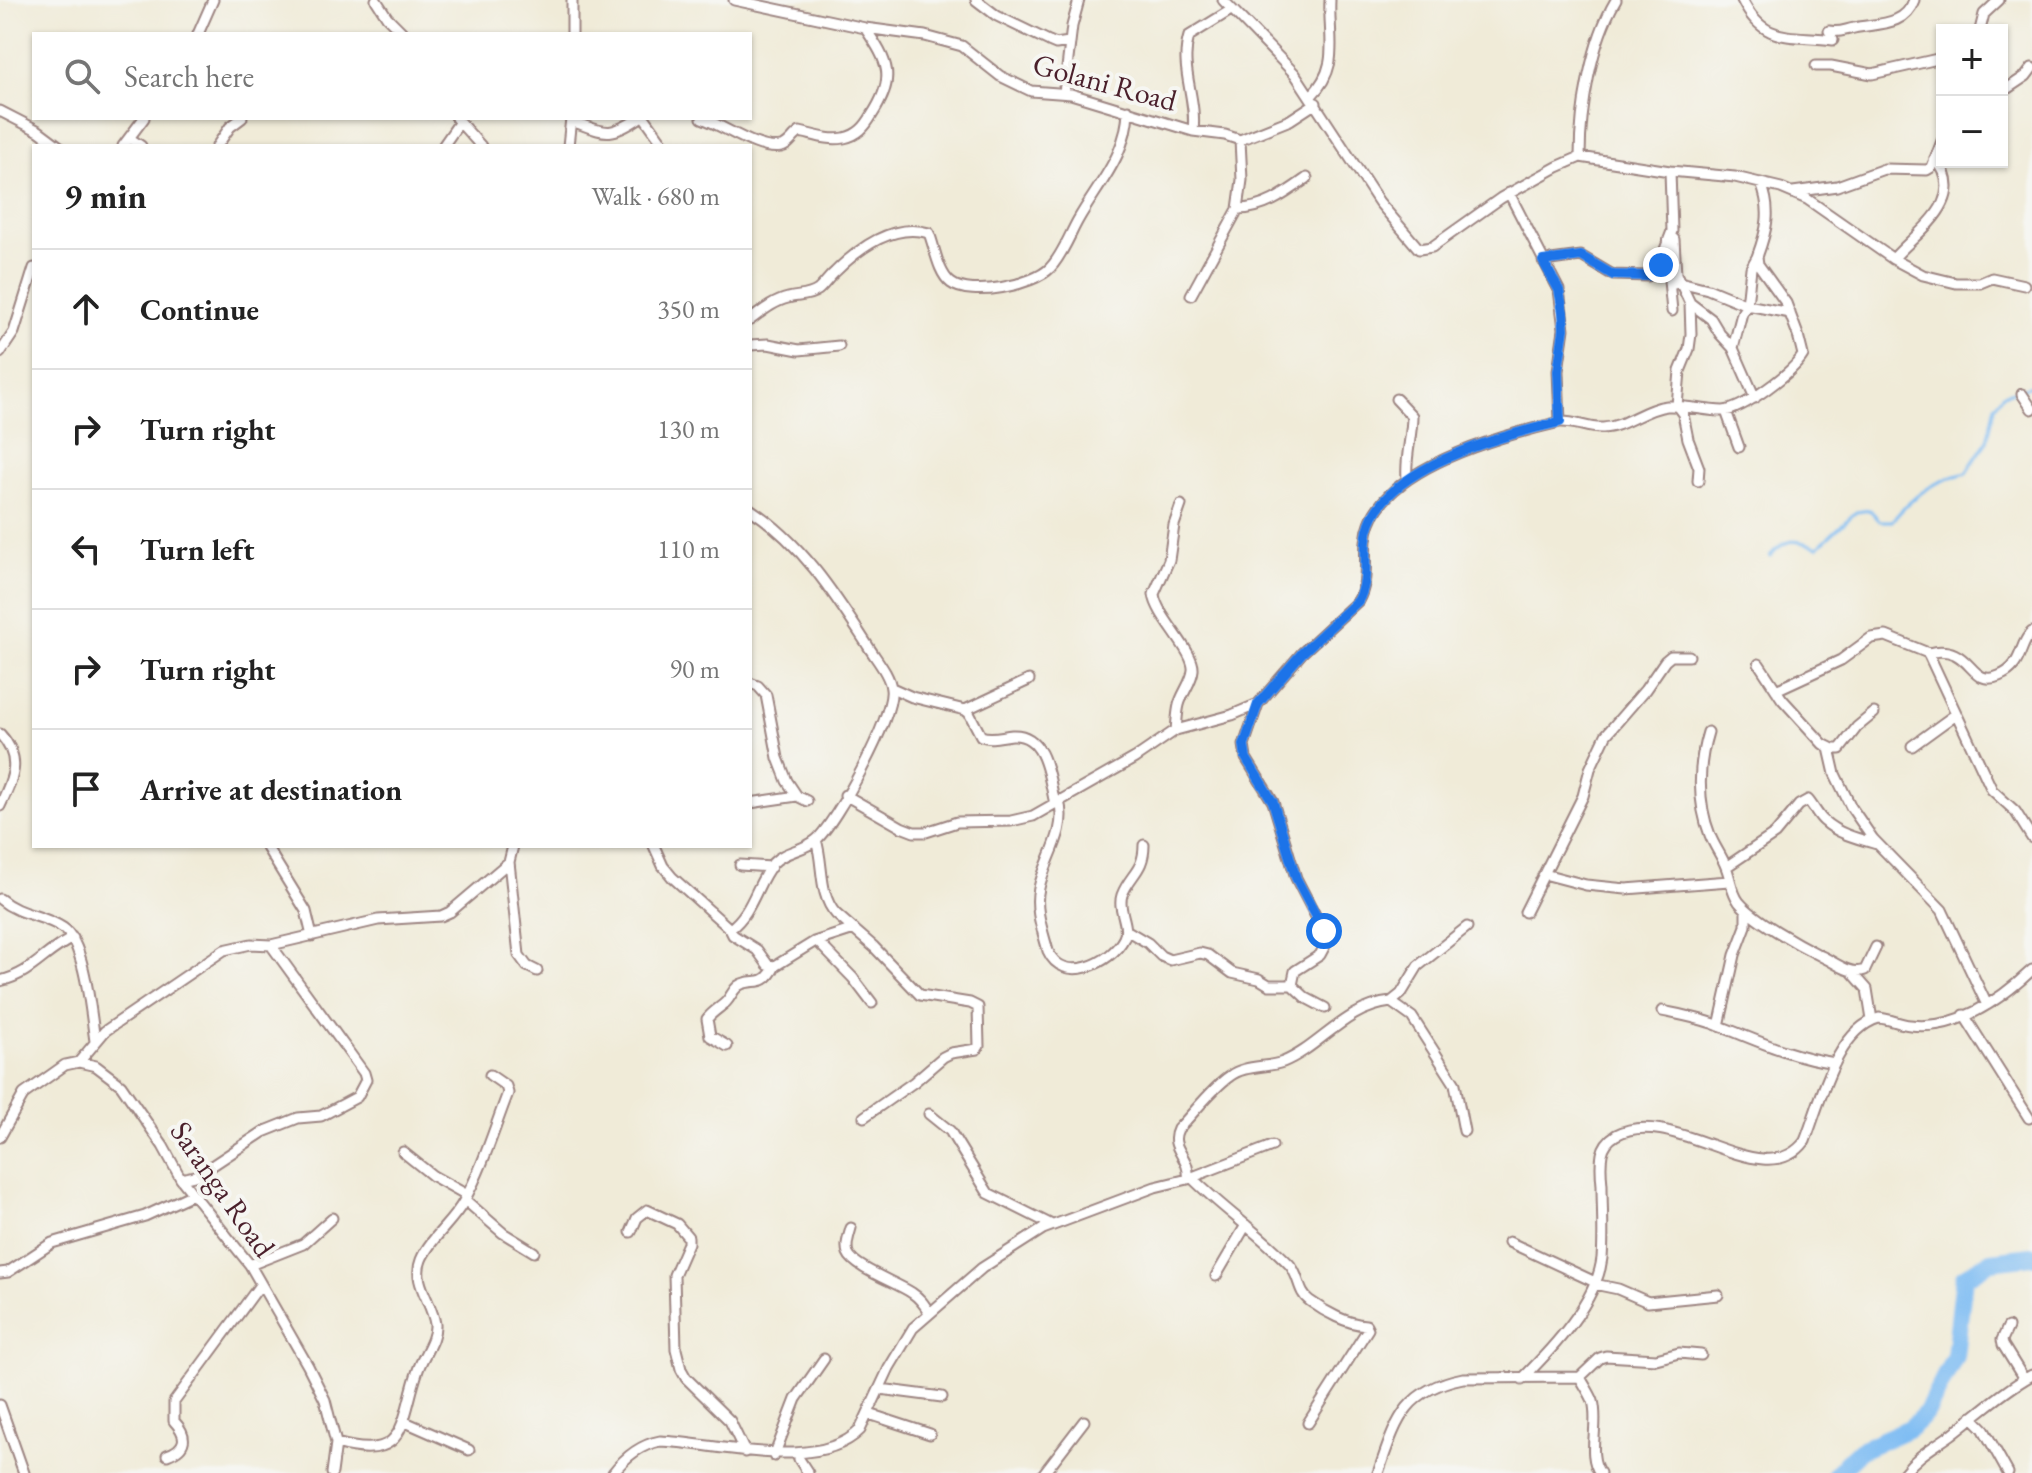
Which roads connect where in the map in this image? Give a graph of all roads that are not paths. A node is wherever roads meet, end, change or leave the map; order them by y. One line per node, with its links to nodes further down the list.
1 (213, 0): 17 (street)
2 (376, 0): 15 (street)
3 (572, 0): 20 (street)
4 (734, 0): 16 (street, Golani Road)
5 (976, 0): 21 (street)
6 (1079, 0): 21 (street)
7 (1223, 0): 13 (street)
8 (1330, 0): 27 (street)
9 (1616, 0): 46 (street)
10 (1742, 0): 11 (street)
11 (1914, 0)
12 (1999, 0): 14 (street)
13 (1231, 10): 27 (street); 37 (street)
14 (1982, 24)
15 (395, 25): 18 (street); 19 (street)
16 (865, 28): 26 (street, Golani Road); 36 (street)
17 (199, 32)
18 (388, 32)
19 (402, 32)
20 (572, 32)
21 (1069, 42): 26 (street)
22 (1936, 59): 23 (street)
23 (1816, 66)
24 (2032, 68): 25 (street)
25 (2008, 88)
26 (1064, 93): 28 (street, Golani Road)
27 (1313, 100): 38 (street); 52 (street)
28 (1128, 110): 37 (street, Golani Road); 67 (street)
29 (0, 111): 40 (street)
30 (142, 120): 39 (street)
31 (239, 120): 41 (street)
32 (457, 120): 42 (street); 43 (street)
33 (571, 120): 34 (street); 44 (street)
34 (639, 120)
35 (644, 120): 45 (street)
36 (706, 120)
37 (1193, 131): 38 (street, Golani Road)
38 (1240, 140): 53 (street)
39 (126, 142)
40 (56, 144)
41 (218, 144)
42 (444, 144)
43 (479, 144)
44 (568, 144)
45 (663, 144)
46 (1580, 157): 48 (street); 52 (street)
47 (1935, 158): 51 (street); 57 (street)
48 (1670, 171): 50 (street); 54 (street)
49 (1307, 178): 53 (street)
50 (1761, 183): 51 (street); 56 (street)
51 (1792, 192): 57 (street)
52 (1509, 193): 58 (street)
53 (1238, 209): 62 (street)
54 (1672, 231): 55 (street); 60 (street)
55 (1668, 246): 58 (street); 60 (street)
56 (1757, 257): 64 (street); 66 (street)
57 (1893, 259): 61 (street)
58 (1543, 261): 78 (street)
59 (32, 274): 71 (street)
60 (1674, 280): 63 (street); 64 (street); 65 (street)
61 (2024, 285)
62 (1191, 295)
63 (1688, 298): 70 (street); 75 (street)
64 (1747, 305): 66 (street); 70 (street)
65 (1672, 311)
66 (1790, 313): 73 (street)
67 (752, 319)
68 (752, 345): 69 (street)
69 (839, 346)
70 (1733, 348): 73 (street)
71 (0, 353)
72 (2022, 394): 76 (street)
73 (1755, 398): 77 (street)
74 (1396, 399): 80 (street)
75 (1677, 406): 77 (street); 78 (street); 81 (street)
76 (2032, 409)
77 (1726, 411): 79 (street)
78 (1560, 422): 80 (street)
79 (1739, 447)
80 (1407, 478): 92 (street)
81 (1698, 481)
82 (1181, 505): 96 (street)
83 (752, 511): 90 (street)
84 (2032, 632): 85 (street)
85 (1928, 653): 91 (street); 95 (street)
86 (1689, 656): 116 (street)
87 (1759, 664): 91 (street)
88 (1029, 680): 93 (street)
89 (752, 684): 103 (street)
90 (892, 688): 93 (street); 101 (street)
91 (1776, 690): 100 (street)
92 (1258, 704): 96 (street); 137 (street)
93 (965, 710): 102 (street)
94 (1874, 713): 100 (street)
95 (1956, 714): 99 (street); 105 (street)
96 (1176, 730): 102 (street)
97 (1708, 732): 115 (street)
98 (0, 734): 104 (street)
99 (1912, 746)
100 (1829, 748): 107 (street)
101 (845, 795): 102 (street); 106 (street)
102 (1057, 802): 126 (street)
103 (752, 803)
104 (0, 806)
105 (2032, 838)
106 (816, 840): 114 (street); 125 (street)
107 (1877, 844): 115 (street); 140 (street)
108 (1144, 845): 126 (street)
109 (267, 848): 127 (street)
110 (512, 848): 112 (street)
111 (655, 848): 124 (street)
112 (509, 862): 127 (street); 133 (street)
113 (740, 865): 114 (street)
114 (771, 867): 124 (street)
115 (1726, 867): 117 (street)
116 (1544, 874): 117 (street); 121 (street)
117 (1729, 881): 119 (street)
118 (0, 899): 120 (street)
119 (1746, 909): 134 (street); 145 (street)
120 (13, 910): 122 (street); 128 (street)
121 (1525, 912)
122 (0, 913)
123 (1467, 927): 138 (street)
124 (730, 929): 132 (street)
125 (854, 929): 129 (street); 152 (street)
126 (1126, 930): 137 (street)
127 (312, 936): 130 (street)
128 (73, 938): 136 (street); 146 (street)
129 (817, 941): 132 (street); 139 (street)
130 (271, 945): 146 (street); 159 (street)
131 (1876, 947): 134 (street)
132 (775, 966): 147 (street)
133 (537, 971)
134 (1852, 972): 144 (street)
135 (2031, 972): 140 (street)
136 (0, 981)
137 (1292, 985): 141 (street)
138 (1391, 1002): 154 (street); 158 (street)
139 (872, 1003)
140 (1987, 1005): 143 (street)
141 (1325, 1008)
142 (1662, 1011): 145 (street)
143 (1964, 1015): 144 (street); 153 (street)
144 (1872, 1020): 149 (street)
145 (1719, 1026): 149 (street)
146 (95, 1041): 148 (street)
147 (727, 1046)
148 (79, 1062): 155 (street); 159 (street, Saranga Road)
149 (1835, 1063): 172 (street)
150 (490, 1075): 161 (street)
151 (929, 1114): 163 (street)
152 (864, 1117)
153 (2029, 1118)
154 (1464, 1131)
155 (0, 1137)
156 (1272, 1146): 158 (street)
157 (403, 1152): 161 (street)
158 (1190, 1178): 163 (street); 164 (street)
159 (181, 1179): 160 (street, Saranga Road)
160 (193, 1194): 169 (street, Saranga Road); 170 (street)
161 (466, 1197): 168 (street); 187 (street)
162 (332, 1218): 169 (street)
163 (1052, 1225): 175 (street)
164 (1246, 1225): 171 (street); 189 (street)
165 (851, 1228): 175 (street)
166 (631, 1232): 193 (street)
167 (1509, 1242): 172 (street)
168 (534, 1252)
169 (250, 1265): 173 (street, Saranga Road)
170 (0, 1273)
171 (1216, 1276)
172 (1595, 1283): 174 (street); 181 (street)
173 (260, 1285): 191 (street, Saranga Road); 194 (street)
174 (1718, 1295)
175 (929, 1312): 182 (street)
176 (2008, 1327): 180 (street)
177 (1701, 1355): 179 (street)
178 (824, 1359): 195 (street)
179 (1580, 1377): 181 (street); 203 (street)
180 (2028, 1377): 186 (street)
181 (1522, 1379): 202 (street)
182 (880, 1389): 183 (street); 185 (street)
183 (942, 1397)
184 (0, 1405): 197 (street)
185 (869, 1414): 190 (street); 196 (street)
186 (1972, 1417): 204 (street); 205 (street)
187 (403, 1421): 191 (street); 192 (street)
188 (1084, 1421): 201 (street)
189 (1308, 1423)
190 (930, 1434)
191 (336, 1443): 198 (street, Saranga Road)
192 (469, 1450)
193 (745, 1452): 195 (street); 199 (street)
194 (167, 1455)
195 (774, 1456): 196 (street)
196 (799, 1459): 200 (street)
197 (24, 1473)
198 (332, 1473)
199 (613, 1473)
200 (808, 1473)
201 (1044, 1473)
202 (1378, 1473)
203 (1600, 1473)
204 (1904, 1473)
205 (2008, 1473)

